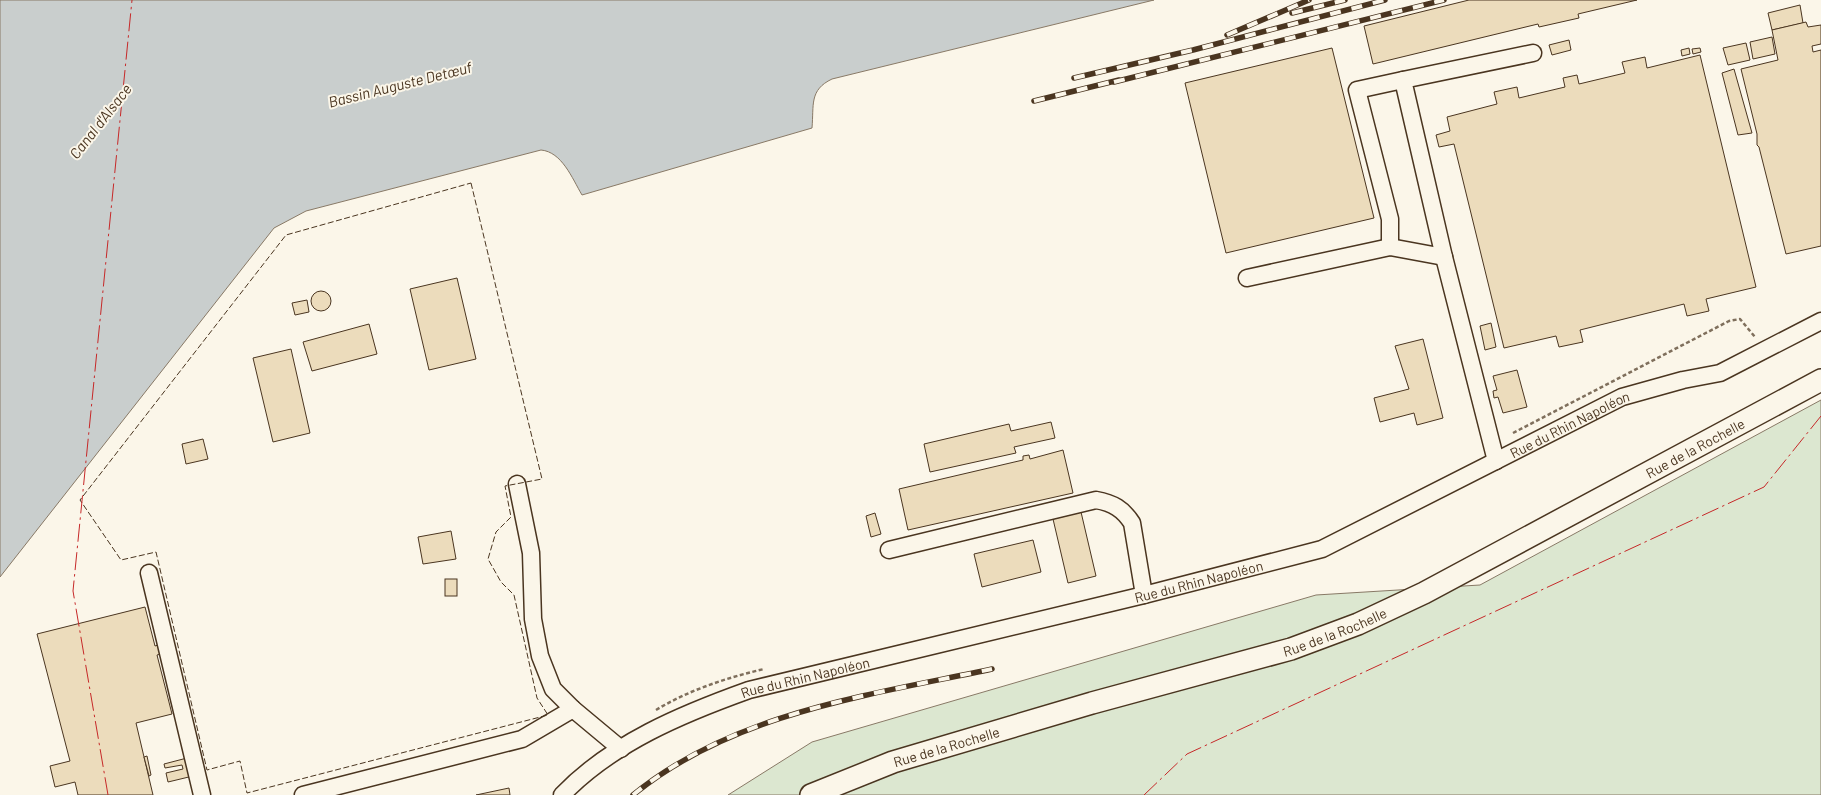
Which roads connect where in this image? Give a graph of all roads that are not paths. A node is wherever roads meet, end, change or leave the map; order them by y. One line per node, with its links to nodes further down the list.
1 (1533, 53): 2 (street)
2 (1403, 80): 3 (street); 4 (street)
3 (1390, 247): 4 (street); 5 (street)
4 (1444, 257): 8 (street)
5 (1246, 278)
6 (1821, 320): 8 (street, Rue du Rhin Napoléon)
7 (1821, 380): 18 (main road, Rue de la Rochelle)
8 (1496, 461): 12 (street, Rue du Rhin Napoléon)
9 (517, 484): 13 (street)
10 (889, 550): 12 (street)
11 (149, 574): 15 (street)
12 (1144, 596): 14 (street, Rue du Rhin Napoléon)
13 (573, 709): 14 (street); 16 (street)
14 (621, 749): 17 (street, Rue du Rhin Napoléon)
15 (202, 795)
16 (303, 795)
17 (562, 795)
18 (811, 795)

